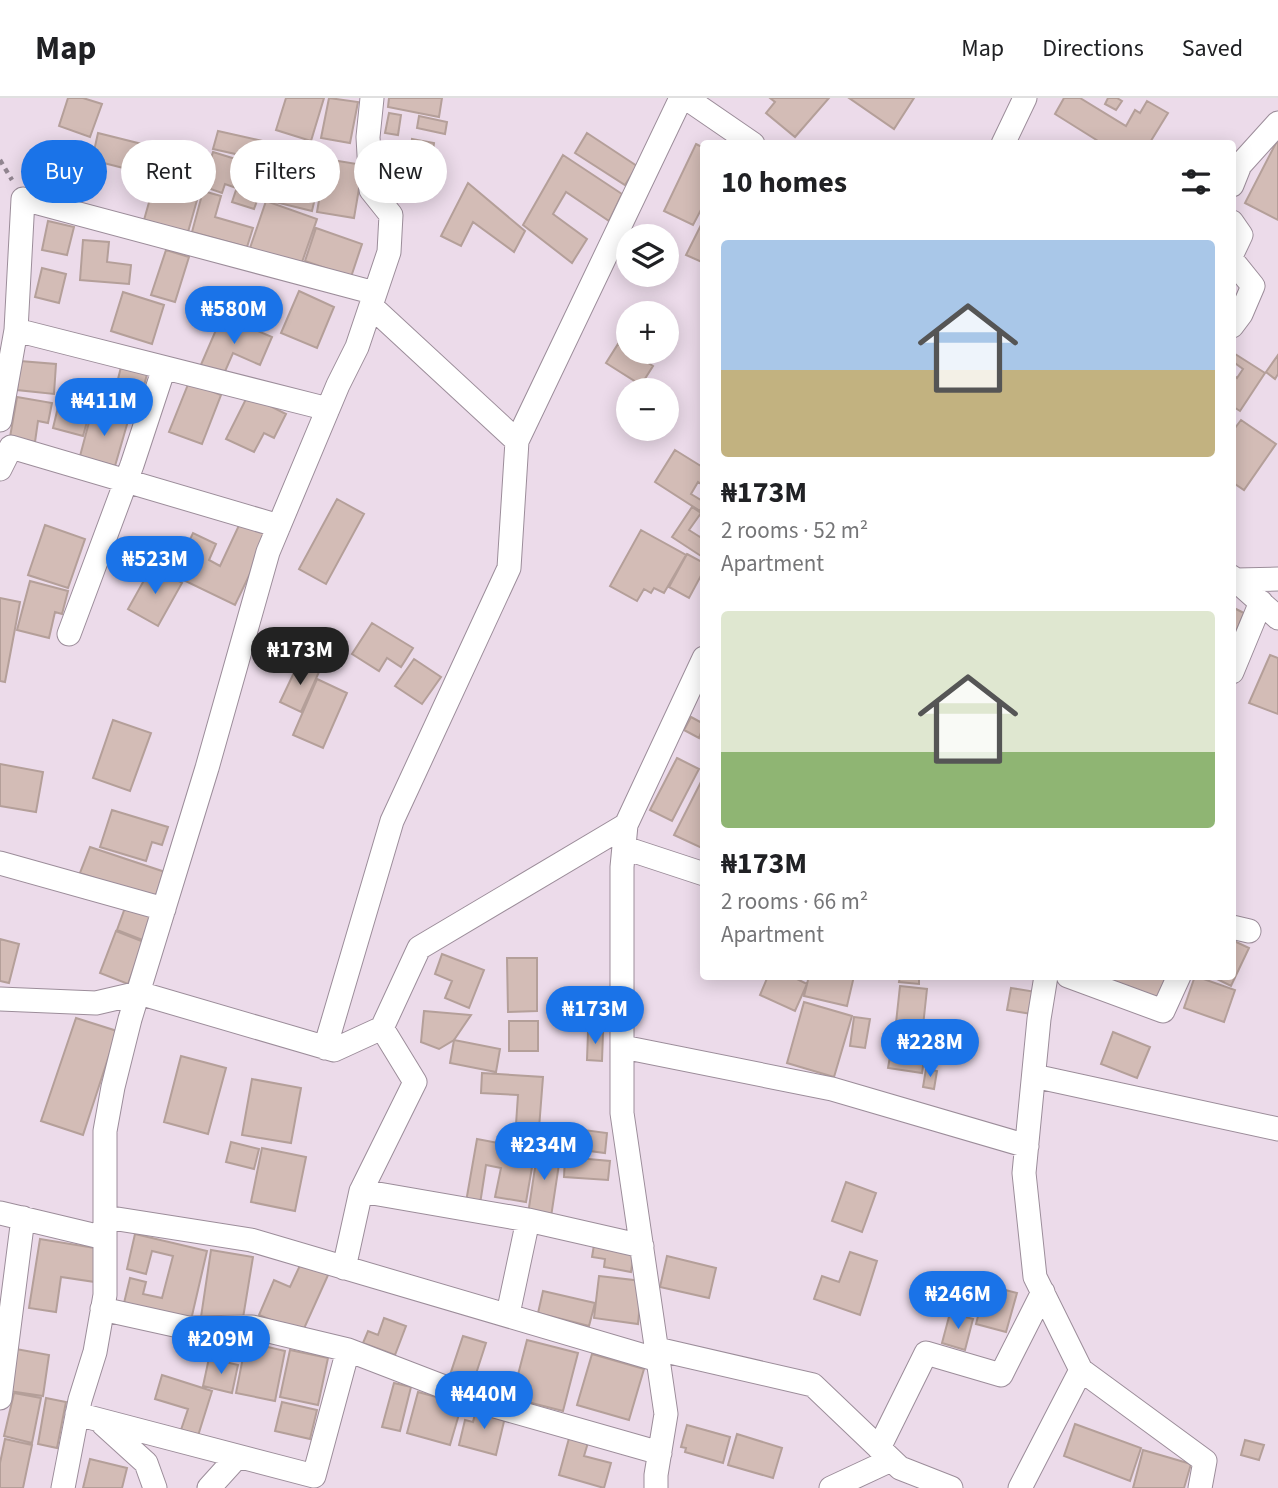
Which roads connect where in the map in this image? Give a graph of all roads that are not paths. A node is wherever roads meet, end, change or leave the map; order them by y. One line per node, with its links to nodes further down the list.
1 (372, 98): 12 (street)
2 (681, 98): 18 (street)
3 (686, 98): 6 (street)
4 (1025, 98): 7 (street)
5 (1278, 123): 8 (street)
6 (747, 140)
7 (1005, 140)
8 (1236, 174)
9 (1236, 228): 10 (street)
10 (1236, 246)
11 (1236, 265): 13 (street)
12 (373, 299): 14 (street); 16 (street); 18 (street)
13 (1236, 321)
14 (16, 330): 15 (street); 17 (street)
15 (164, 368): 16 (street); 21 (street)
16 (328, 410): 22 (street)
17 (0, 420)
18 (517, 441): 42 (street)
19 (5, 445): 20 (street); 21 (street)
20 (0, 469)
21 (126, 481): 22 (street); 27 (street)
22 (279, 526): 34 (street)
23 (1236, 578): 24 (street)
24 (1278, 579)
25 (1236, 580): 26 (street)
26 (1269, 610): 28 (street)
27 (69, 634)
28 (1236, 665)
29 (700, 677): 30 (street)
30 (694, 705): 31 (street)
31 (626, 837): 33 (street); 40 (street); 41 (street)
32 (0, 863): 34 (street)
33 (700, 872)
34 (164, 909): 38 (street)
35 (1045, 980): 43 (street)
36 (1079, 980): 37 (street)
37 (1177, 980)
38 (139, 993): 39 (street); 42 (street); 50 (street)
39 (0, 999)
40 (382, 1028): 42 (street); 46 (street)
41 (623, 1047): 45 (street); 51 (street)
42 (325, 1048)
43 (1034, 1076): 44 (street); 45 (street)
44 (1278, 1129)
45 (1027, 1146): 53 (street)
46 (361, 1191): 49 (street); 52 (street)
47 (0, 1213): 48 (street)
48 (23, 1218): 50 (street); 59 (street)
49 (528, 1220): 51 (street); 55 (street)
50 (105, 1228): 52 (street); 54 (street)
51 (642, 1246): 57 (street)
52 (344, 1268): 55 (street)
53 (1043, 1292): 58 (street); 62 (street)
54 (102, 1309): 56 (street); 60 (street)
55 (508, 1314): 57 (street)
56 (348, 1350): 61 (street); 63 (street)
57 (657, 1354): 61 (street); 62 (street)
58 (1081, 1370): 70 (street); 71 (street)
59 (0, 1398)
60 (88, 1417): 63 (street); 64 (street); 65 (street)
61 (660, 1453): 67 (street)
62 (885, 1454): 68 (street); 69 (street)
63 (237, 1457): 66 (street)
64 (63, 1488)
65 (155, 1488)
66 (209, 1488)
67 (656, 1488)
68 (831, 1488)
69 (951, 1488)
70 (1020, 1488)
71 (1200, 1488)

